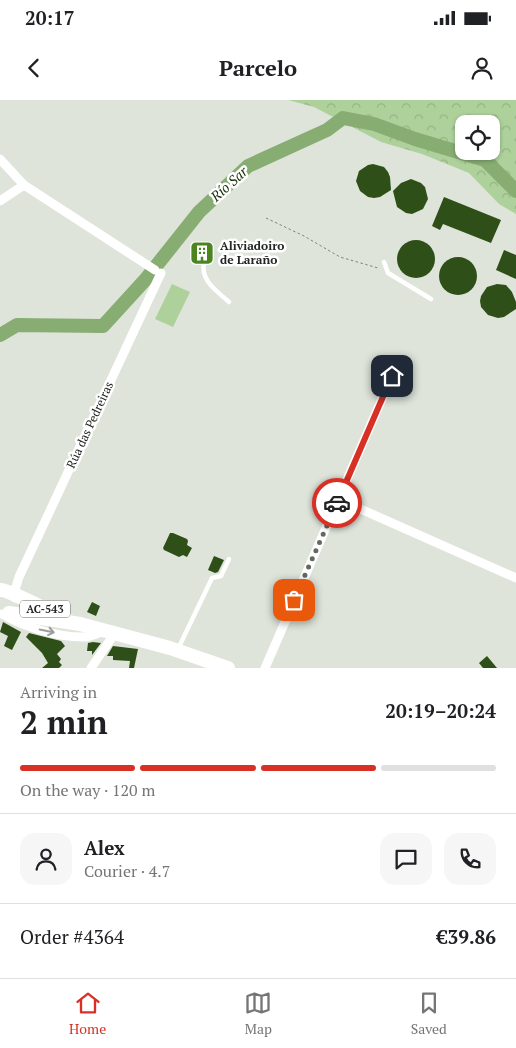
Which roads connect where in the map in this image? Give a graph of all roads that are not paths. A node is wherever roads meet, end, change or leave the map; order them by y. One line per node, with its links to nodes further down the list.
1 (0, 159): 2 (street)
2 (24, 185): 3 (street); 11 (street, Rúa das Pedreiras)
3 (0, 201)
4 (204, 262): 7 (lane)
5 (384, 262): 6 (lane)
6 (431, 299)
7 (229, 302)
8 (392, 376): 9 (street)
9 (338, 499): 12 (street); 18 (street)
10 (228, 559): 15 (lane)
11 (19, 577): 13 (street, Rúa das Pedreiras); 13 (street, Rúa das Pedreiras)
12 (516, 578)
13 (7, 605): 14 (main road, AC-543); 14 (street, one-way to 14)
14 (111, 632): 15 (main road, AC-543); 16 (street)
15 (177, 650): 17 (main road, AC-543)
16 (91, 668)
17 (228, 668)
18 (265, 668)

